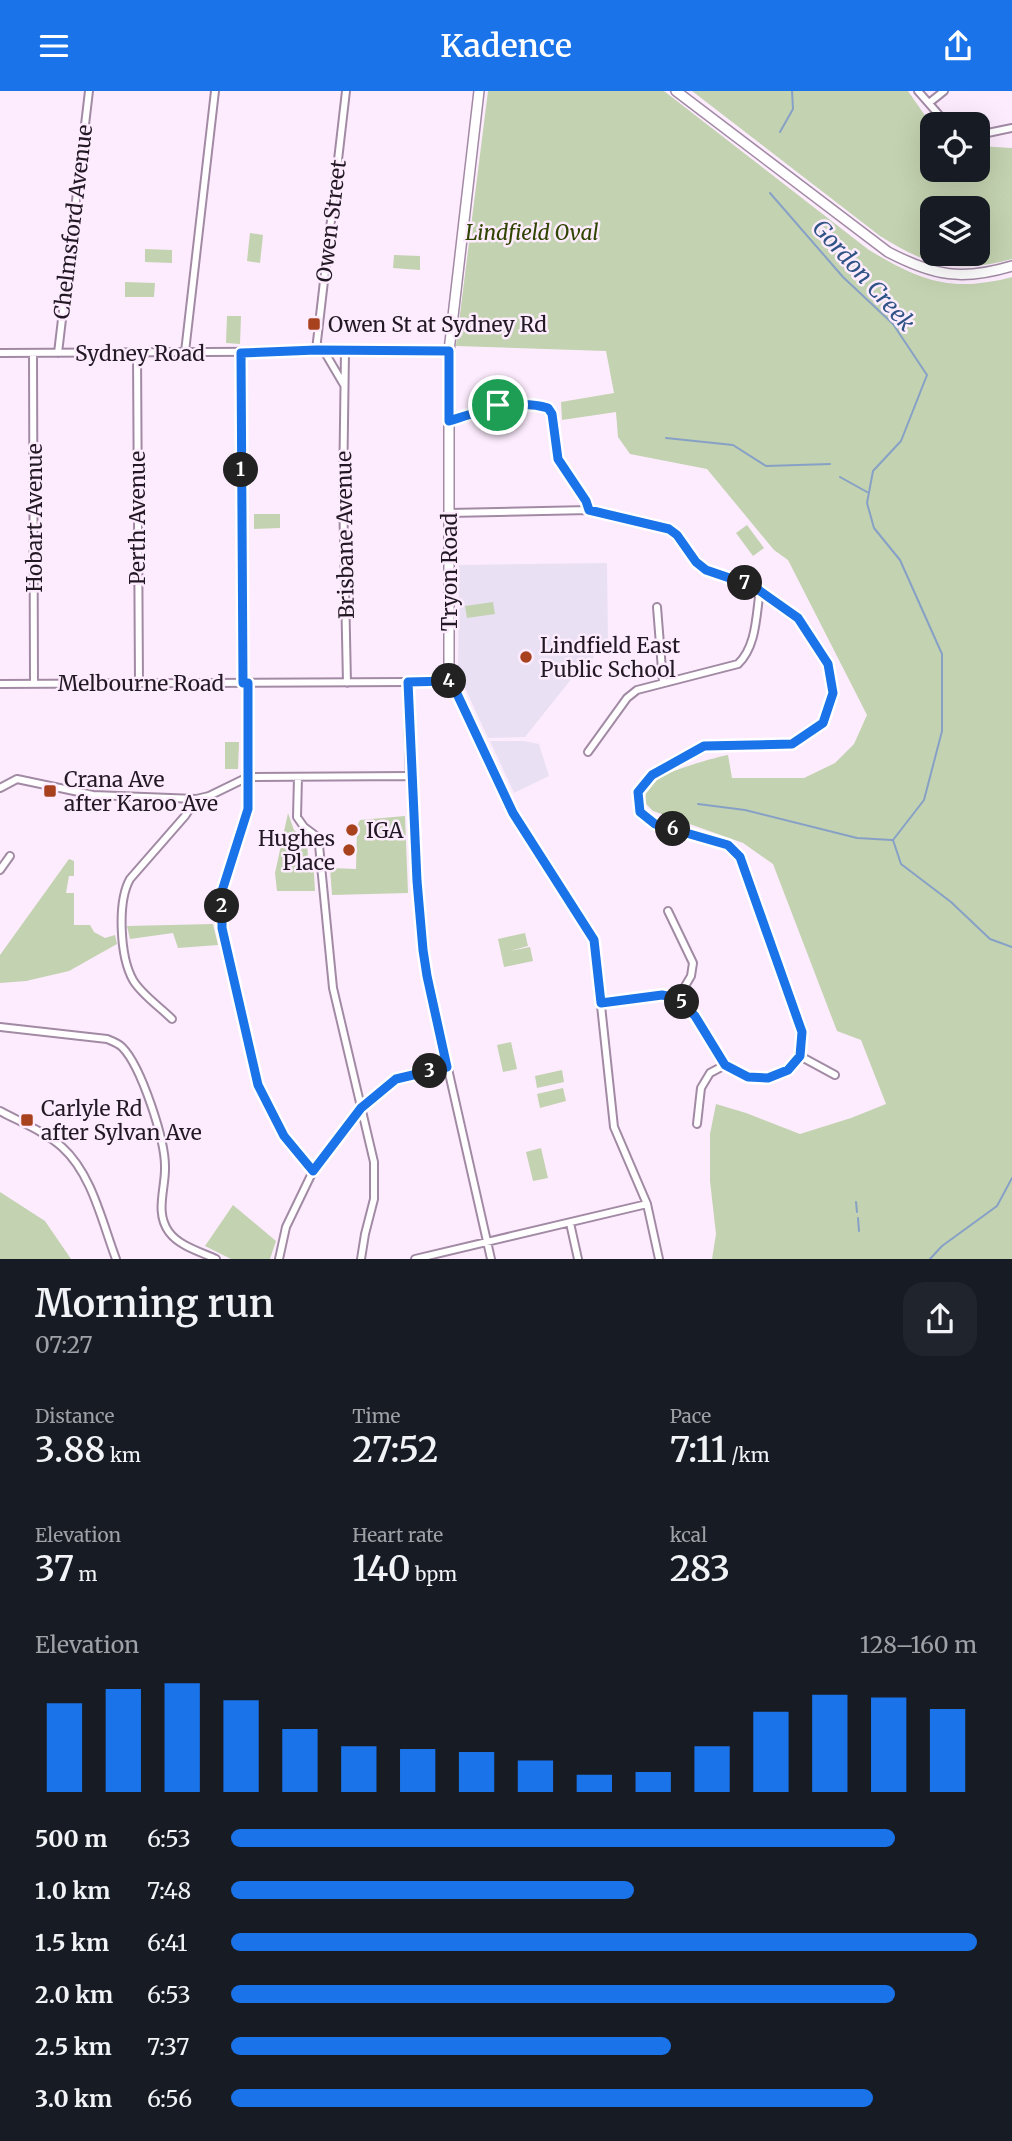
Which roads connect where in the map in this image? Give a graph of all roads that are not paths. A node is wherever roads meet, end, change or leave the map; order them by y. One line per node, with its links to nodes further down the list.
1 (89, 91): 19 (street, Chelmsford Avenue)
2 (215, 91): 16 (street)
3 (346, 91): 13 (street, Owen Street)
4 (480, 91): 15 (street, Tryon Road)
5 (676, 91): 12 (street)
6 (918, 91): 8 (street)
7 (944, 91): 8 (street)
8 (929, 103): 9 (street)
9 (937, 112)
10 (1012, 128): 11 (street)
11 (990, 133)
12 (1012, 266)
13 (320, 350): 14 (street, Sydney Road); 21 (street, Sydney Road); 22 (street)
14 (345, 351): 15 (street, Sydney Road); 22 (street, Brisbane Avenue)
15 (449, 351): 23 (street, Tryon Road)
16 (185, 352): 20 (street, Sydney Road); 21 (street, Sydney Road)
17 (0, 353): 18 (street, Sydney Road)
18 (33, 353): 19 (street, Sydney Road); 31 (street, Hobart Avenue)
19 (58, 353): 20 (street, Sydney Road)
20 (137, 353): 32 (street, Perth Avenue)
21 (241, 353): 33 (street)
22 (345, 387): 34 (street, Brisbane Avenue)
23 (449, 421): 24 (street); 25 (street, Tryon Road)
24 (589, 510): 25 (street); 26 (street)
25 (449, 513): 28 (street, Tryon Road)
26 (760, 590): 30 (street); 49 (street)
27 (657, 607): 30 (street)
28 (451, 681): 29 (street, Melbourne Road); 46 (street, Tryon Road)
29 (408, 682): 34 (street, Melbourne Road); 37 (street)
30 (663, 682): 36 (street)
31 (34, 683): 32 (street, Melbourne Road); 35 (street, Melbourne Road)
32 (139, 683): 33 (street, Melbourne Road)
33 (245, 683): 34 (street, Melbourne Road); 38 (street)
34 (347, 683)
35 (0, 684)
36 (588, 752)
37 (411, 776): 39 (street); 51 (street)
38 (248, 777): 39 (street); 41 (street); 56 (street)
39 (298, 777): 53 (street)
40 (0, 788): 41 (street)
41 (196, 800): 47 (street)
42 (10, 856): 43 (street)
43 (0, 870)
44 (668, 911): 45 (street)
45 (678, 998): 46 (street); 50 (street)
46 (601, 1003): 57 (street, Tryon Road)
47 (172, 1019)
48 (0, 1027): 61 (street)
49 (800, 1056): 50 (street); 52 (street)
50 (725, 1065): 55 (street)
51 (447, 1067): 53 (street); 59 (street)
52 (835, 1076)
53 (361, 1108): 56 (street); 63 (street)
54 (0, 1111): 60 (street)
55 (697, 1123)
56 (313, 1171): 62 (street)
57 (648, 1204): 58 (street); 67 (street, Tryon Road)
58 (570, 1223): 59 (street); 66 (street)
59 (488, 1242): 64 (street); 65 (street)
60 (116, 1259)
61 (216, 1259)
62 (279, 1259)
63 (361, 1259)
64 (415, 1259)
65 (491, 1259)
66 (578, 1259)
67 (659, 1259)

